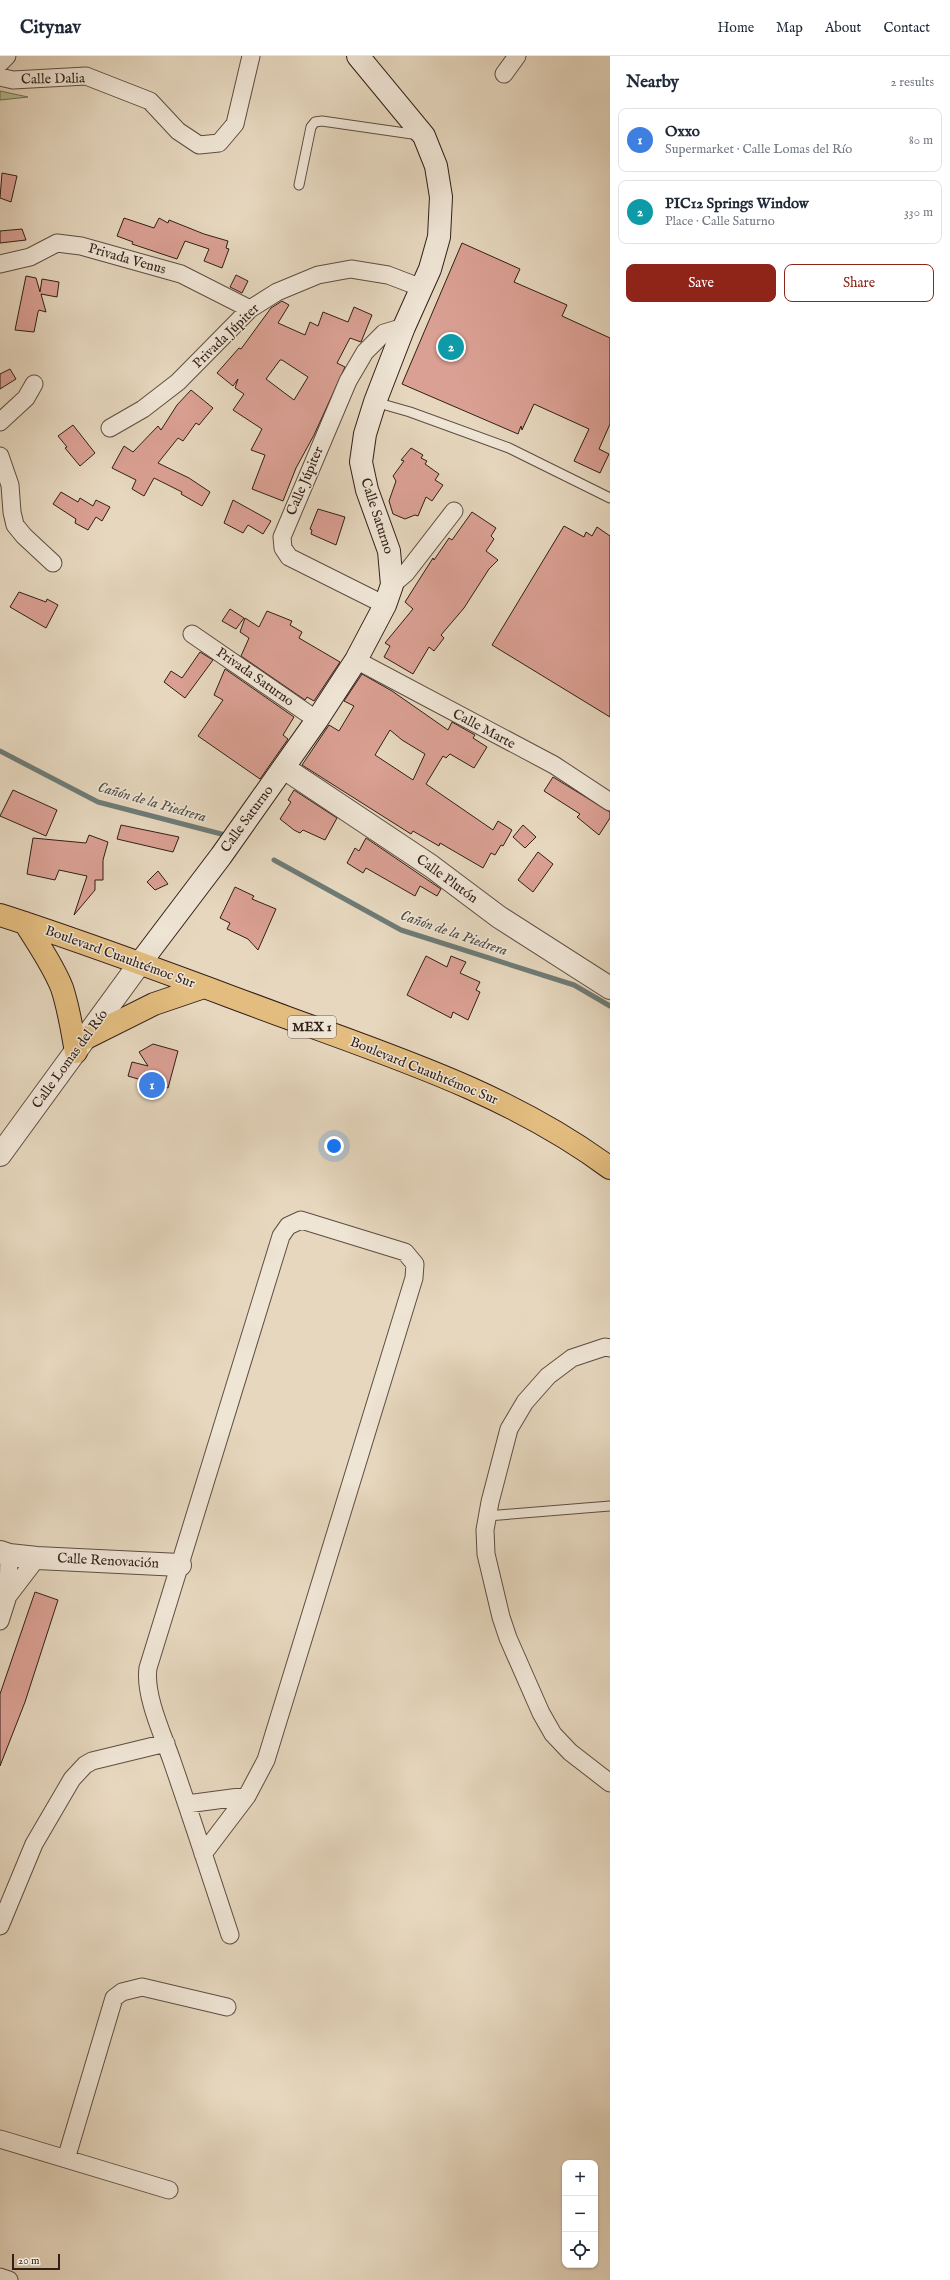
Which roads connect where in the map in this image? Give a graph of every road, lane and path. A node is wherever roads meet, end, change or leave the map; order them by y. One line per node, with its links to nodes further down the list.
1 (7, 56): 5 (street, Calle Dalia)
2 (251, 56): 7 (street, Calle Dalia)
3 (358, 56): 8 (main road, Calle Saturno)
4 (518, 56): 6 (street)
5 (0, 63)
6 (504, 74)
7 (0, 77)
8 (424, 136): 9 (lane); 11 (main road, Calle Saturno)
9 (299, 186)
10 (0, 264): 12 (street, Privada Venus)
11 (422, 288): 12 (street, Privada Júpiter); 13 (main road, Calle Saturno)
12 (250, 309): 17 (street, Privada Júpiter)
13 (404, 328): 15 (main road, Calle Saturno); 22 (street, Calle Júpiter)
14 (34, 384): 16 (street)
15 (375, 402): 19 (lane); 22 (main road, Calle Saturno)
16 (0, 422)
17 (110, 428)
18 (0, 456): 21 (street)
19 (610, 498)
20 (454, 511): 22 (street)
21 (54, 563)
22 (389, 595): 24 (main road, Calle Saturno)
23 (192, 634): 25 (street, Privada Saturno)
24 (356, 660): 25 (main road, Calle Saturno); 27 (street, Calle Marte)
25 (317, 720): 26 (main road, Calle Saturno)
26 (284, 768): 30 (main road, Calle Saturno); 32 (main road, Calle Plutón)
27 (610, 802)
28 (0, 915): 29 (main road, Boulevard Cuauhtémoc Sur / MEX 1)
29 (25, 923): 30 (main road, Boulevard Cuauhtémoc Sur / MEX 1); 33 (main road)
30 (140, 963): 31 (main road, Boulevard Cuauhtémoc Sur / MEX 1); 33 (main road, Calle Lomas del Río)
31 (204, 987): 33 (main road); 35 (main road, Boulevard Cuauhtémoc Sur / MEX 1)
32 (610, 988)
33 (81, 1045): 34 (main road, Calle Lomas del Río)
34 (0, 1154)
35 (610, 1168)
36 (610, 1348): 38 (street)
37 (610, 1506): 38 (lane)
38 (487, 1516): 45 (street)
39 (4, 1554): 40 (main road, Calle Renovación); 42 (street, Calle Renovación)
40 (37, 1558): 41 (main road, Calle Renovación); 42 (street, Calle Renovación)
41 (180, 1565): 44 (street); 46 (street)
42 (8, 1596): 43 (street, Calle Renovación)
43 (0, 1621)
44 (166, 1743): 47 (street); 49 (street)
45 (610, 1783)
46 (247, 1796): 47 (street); 48 (street)
47 (187, 1804): 48 (street)
48 (203, 1854): 50 (street)
49 (0, 1926)
50 (230, 1935)
51 (227, 2007): 53 (street)
52 (0, 2139): 53 (street)
53 (66, 2159): 54 (street)
54 (168, 2190)
55 (0, 2278): 56 (street)
56 (9, 2280)

